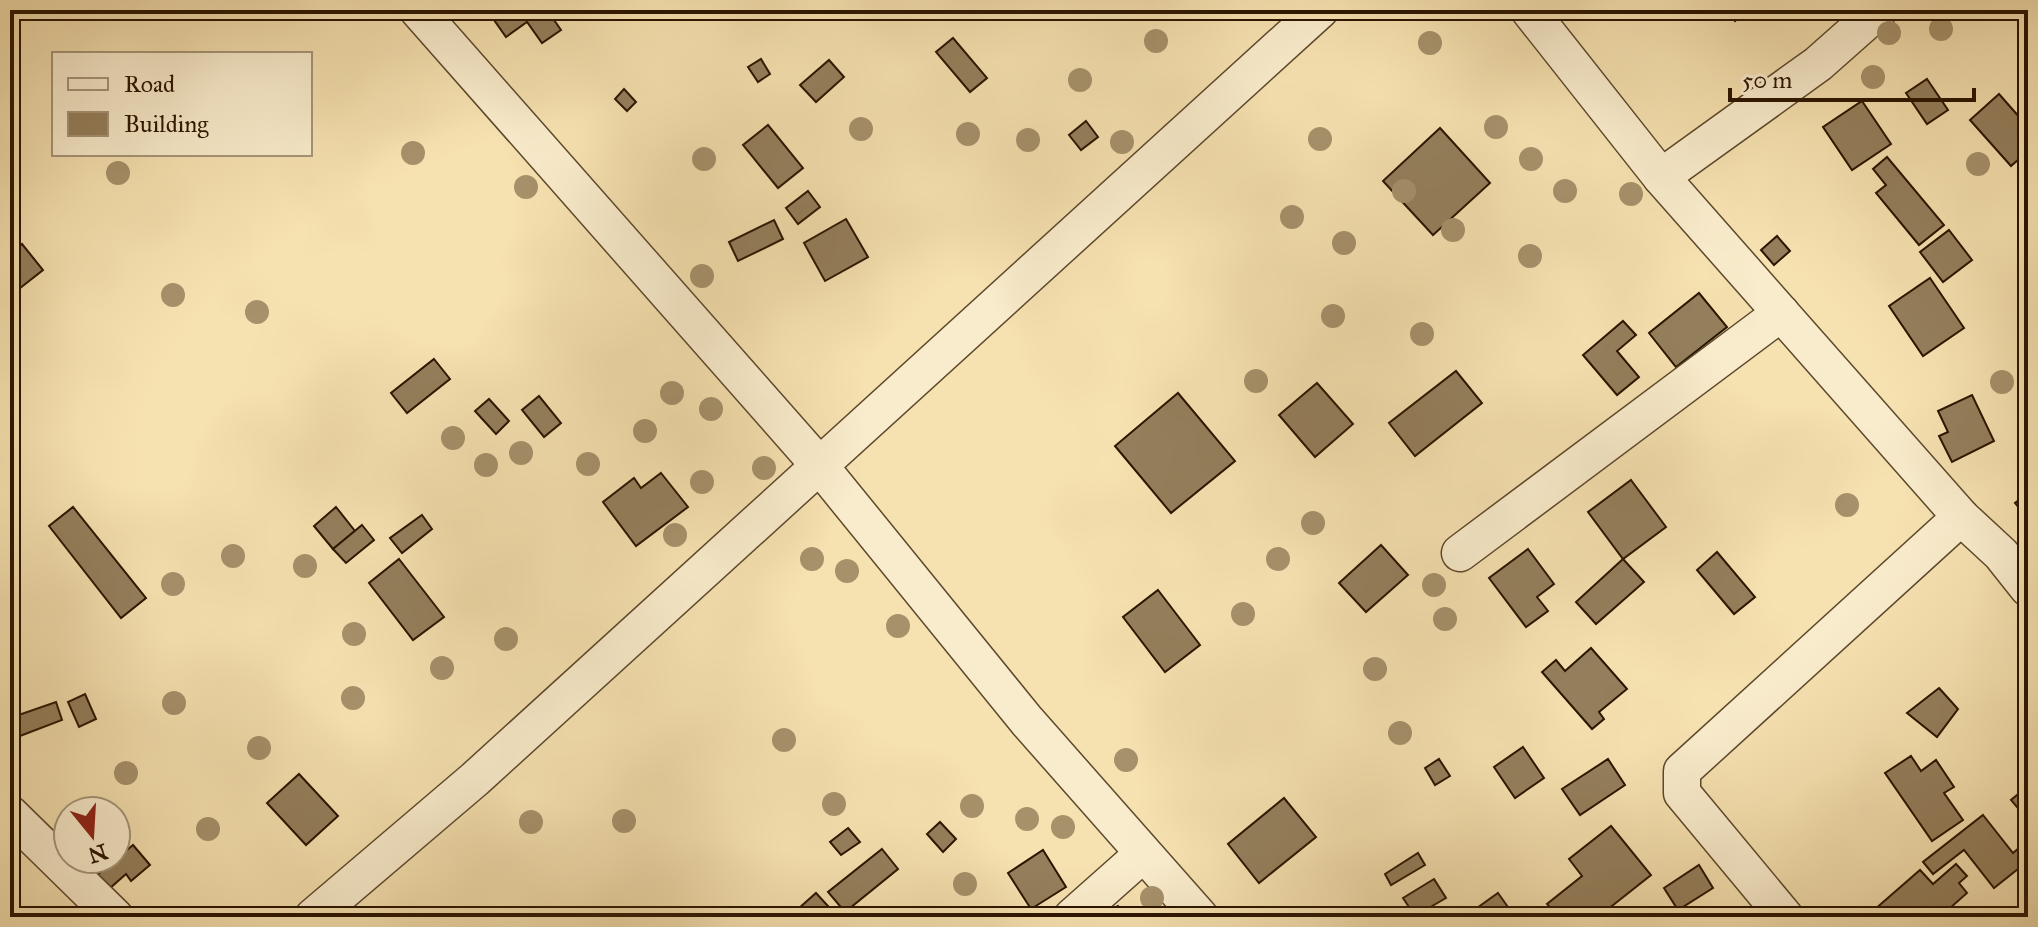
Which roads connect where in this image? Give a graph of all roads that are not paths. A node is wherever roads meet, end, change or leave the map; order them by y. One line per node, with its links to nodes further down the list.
1 (418, 10): 7 (street)
2 (1320, 10): 7 (street)
3 (1529, 10): 5 (street)
4 (1879, 10): 5 (street)
5 (1661, 177): 6 (street)
6 (1781, 313): 8 (street); 9 (street)
7 (819, 465): 12 (street); 14 (street)
8 (1961, 517): 10 (street); 17 (street)
9 (1460, 553)
10 (2028, 588)
11 (10, 814): 13 (street)
12 (1143, 854): 15 (street); 16 (street)
13 (115, 917)
14 (313, 917)
15 (1072, 917)
16 (1200, 917)
17 (1785, 917)

